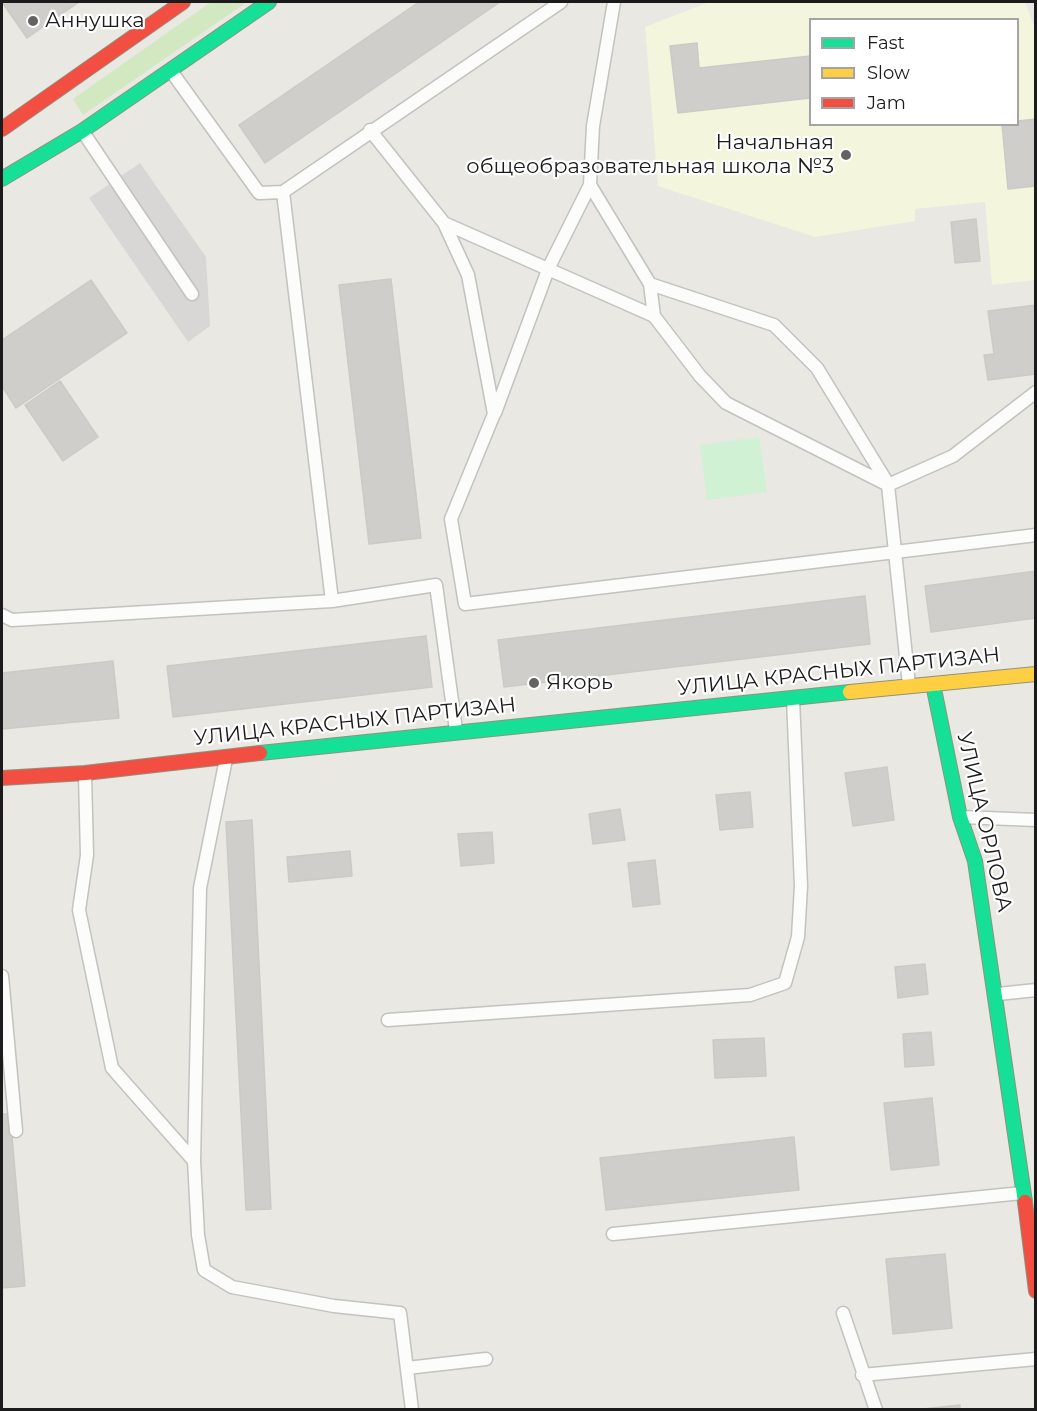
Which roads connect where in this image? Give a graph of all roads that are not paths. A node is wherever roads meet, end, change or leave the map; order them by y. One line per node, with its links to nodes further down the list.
1 (183, 2): 6 (main road)
2 (269, 2): 5 (main road)
3 (561, 2): 7 (lane)
4 (614, 2): 10 (lane)
5 (170, 70): 8 (main road); 11 (lane)
6 (2, 129)
7 (370, 130): 11 (lane); 12 (lane)
8 (82, 131): 9 (main road); 15 (lane)
9 (2, 178)
10 (590, 185): 13 (lane); 14 (lane)
11 (283, 192): 22 (lane)
12 (444, 223): 13 (lane); 18 (lane)
13 (549, 267): 16 (lane); 18 (lane)
14 (650, 284): 16 (lane); 19 (lane)
15 (192, 294)
16 (654, 316): 19 (lane)
17 (1035, 392): 19 (lane)
18 (494, 414): 21 (lane)
19 (888, 485): 21 (lane)
20 (1035, 535): 21 (lane)
21 (896, 554): 26 (lane)
22 (332, 601): 23 (lane); 28 (lane)
23 (2, 615)
24 (1035, 674): 25 (main road, УЛИЦА КРАСНЫХ ПАРТИЗАН)
25 (933, 684): 26 (main road, УЛИЦА КРАСНЫХ ПАРТИЗАН); 32 (main road, УЛИЦА ОРЛОВА)
26 (909, 687): 27 (main road, УЛИЦА КРАСНЫХ ПАРТИЗАН)
27 (793, 698): 28 (main road, УЛИЦА КРАСНЫХ ПАРТИЗАН); 37 (lane)
28 (456, 731): 29 (main road, УЛИЦА КРАСНЫХ ПАРТИЗАН)
29 (226, 758): 30 (main road, УЛИЦА КРАСНЫХ ПАРТИЗАН); 39 (lane)
30 (85, 773): 31 (main road, УЛИЦА КРАСНЫХ ПАРТИЗАН); 39 (lane)
31 (2, 778)
32 (960, 817): 33 (lane); 36 (main road, УЛИЦА ОРЛОВА)
33 (1035, 820)
34 (2, 976): 38 (lane)
35 (1035, 990): 36 (lane)
36 (997, 994): 40 (main road, УЛИЦА ОРЛОВА)
37 (388, 1020)
38 (16, 1131)
39 (194, 1161): 46 (lane)
40 (1023, 1193): 41 (lane); 42 (main road, УЛИЦА ОРЛОВА)
41 (613, 1234)
42 (1035, 1291)
43 (843, 1313): 47 (lane)
44 (486, 1359): 46 (lane)
45 (1035, 1359): 47 (lane)
46 (407, 1368): 48 (lane)
47 (862, 1374): 49 (lane)
48 (412, 1410)
49 (876, 1410)

